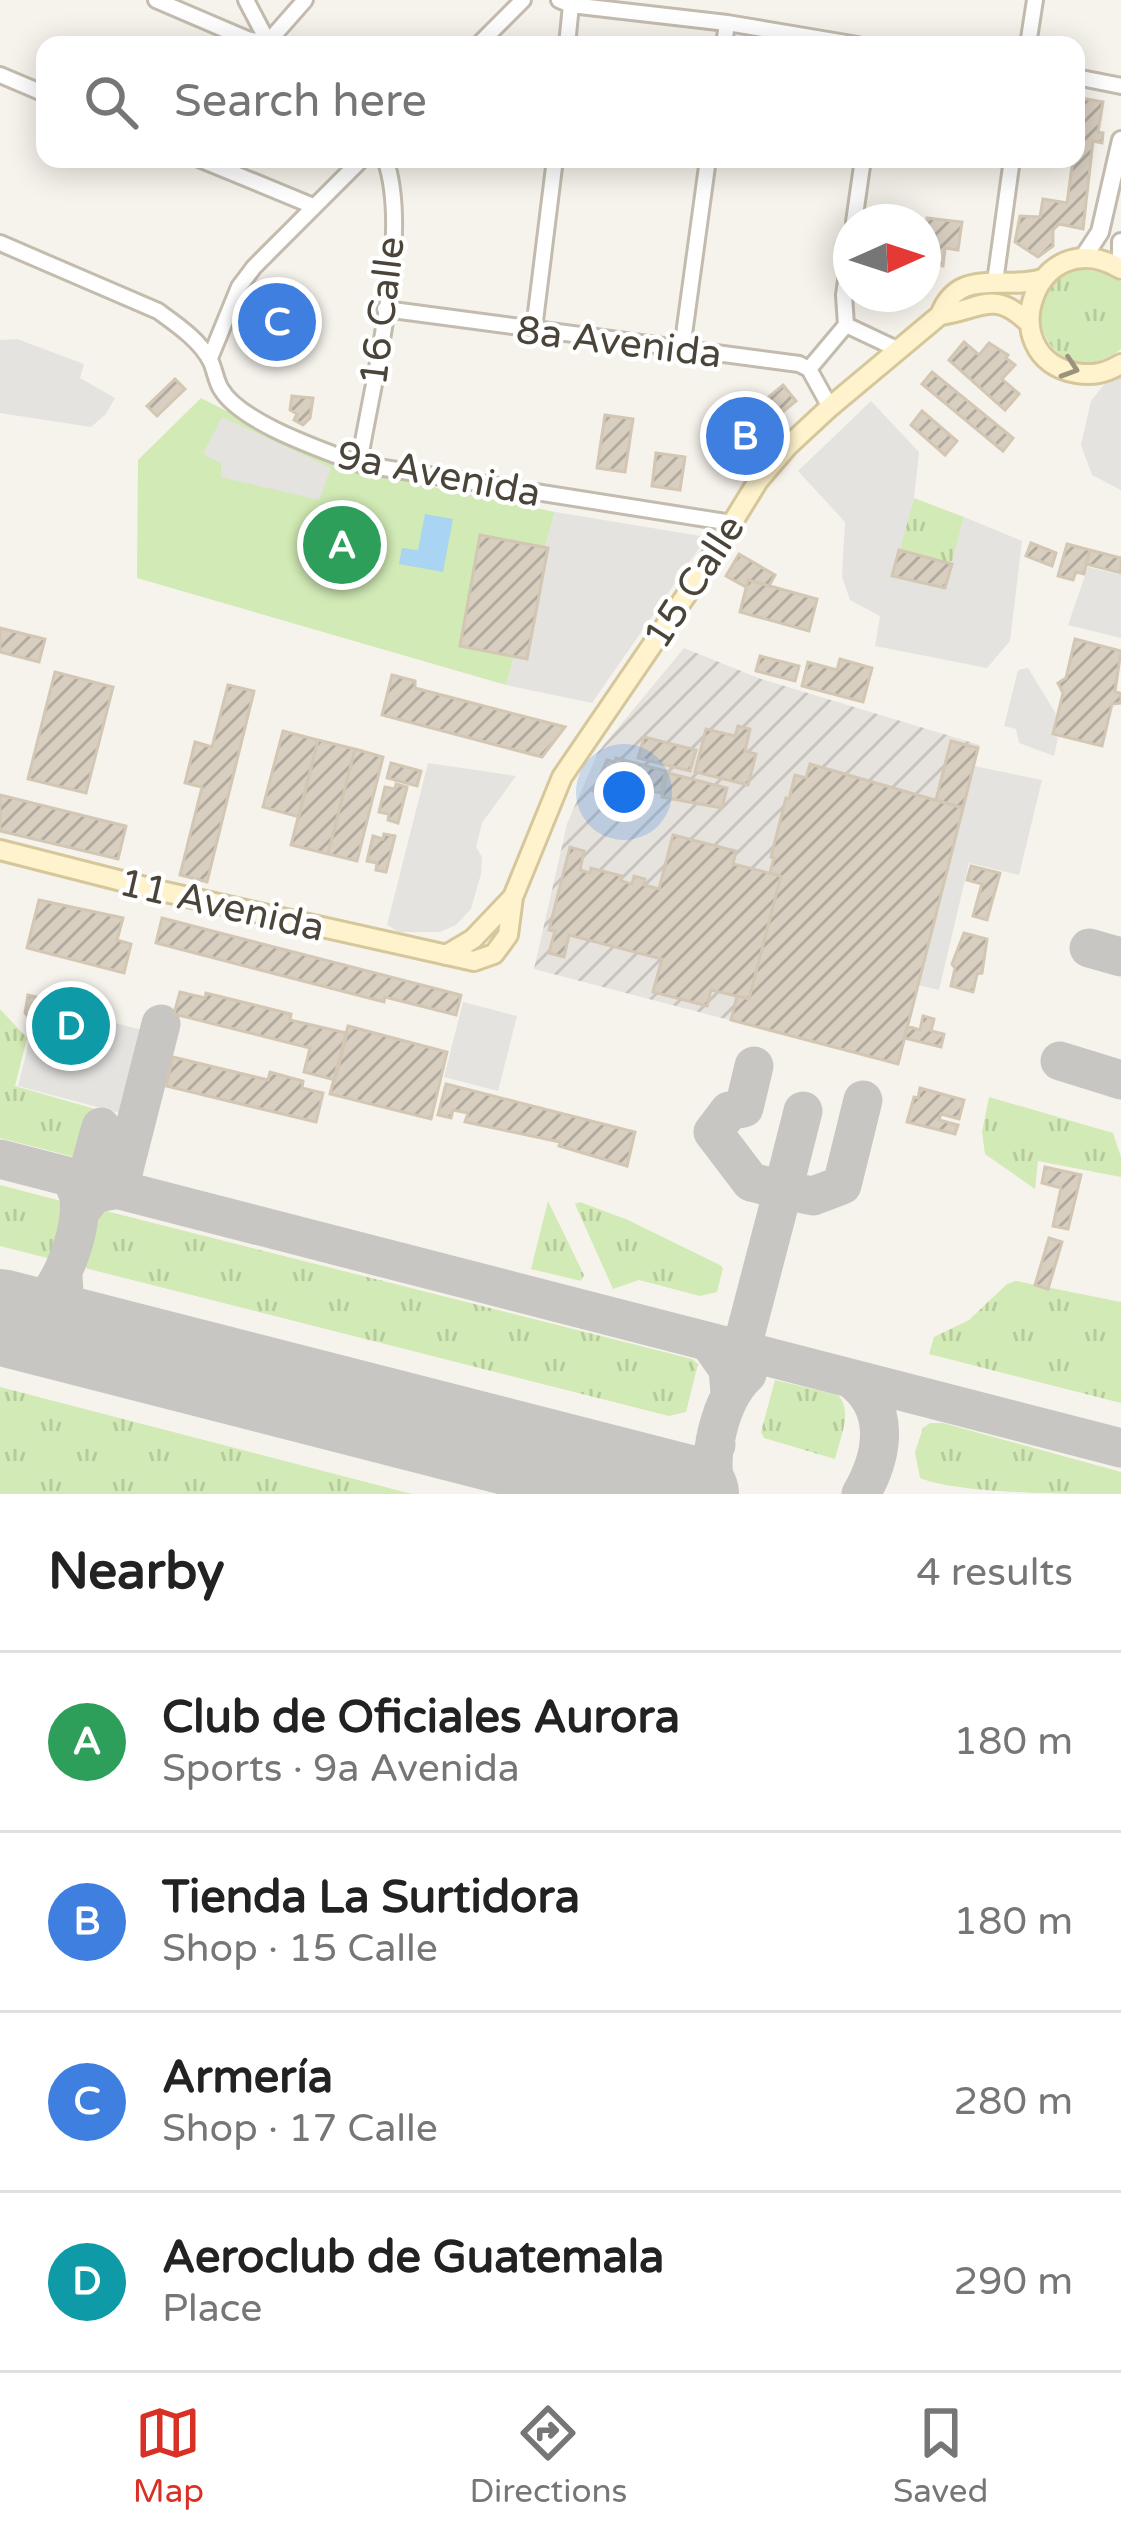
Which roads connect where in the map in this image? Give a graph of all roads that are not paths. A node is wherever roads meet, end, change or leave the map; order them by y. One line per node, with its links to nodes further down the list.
1 (155, 0): 8 (street)
2 (246, 0): 9 (street)
3 (304, 0): 10 (street)
4 (523, 0): 11 (street)
5 (1035, 0): 15 (street)
6 (565, 3): 7 (street); 12 (street)
7 (727, 23): 13 (street); 14 (street)
8 (240, 36)
9 (266, 36)
10 (277, 36)
11 (487, 36)
12 (567, 36)
13 (725, 36)
14 (804, 36)
15 (1029, 36)
16 (0, 75): 19 (street)
17 (1085, 79): 18 (street)
18 (1121, 86)
19 (36, 90)
20 (1121, 140): 33 (street)
21 (221, 168): 29 (street)
22 (353, 168): 29 (street)
23 (388, 168): 37 (street, 16 Calle)
24 (554, 168): 42 (street)
25 (707, 168): 43 (street)
26 (862, 168): 28 (street)
27 (1011, 168): 36 (street)
28 (857, 204)
29 (313, 206): 45 (street)
30 (1121, 242): 32 (street)
31 (0, 243): 45 (street, 9a Avenida)
32 (1121, 256)
33 (1083, 258): 34 (main road); 35 (main road)
34 (1121, 269)
35 (1042, 279): 36 (main road, 15 Calle); 40 (main road)
36 (994, 282): 39 (main road, 15 Calle)
37 (385, 309): 42 (street, 8a Avenida); 49 (street, 16 Calle)
38 (845, 312): 41 (street)
39 (940, 315): 40 (main road, 15 Calle); 44 (main road, 15 Calle)
40 (1029, 323): 46 (main road, one-way to 46)
41 (846, 325): 44 (street); 47 (street)
42 (534, 329): 43 (street, 8a Avenida)
43 (682, 349): 47 (street, 8a Avenida)
44 (898, 350): 48 (main road, 15 Calle)
45 (204, 352): 49 (street, 9a Avenida)
46 (1121, 364)
47 (809, 369): 48 (street)
48 (830, 407): 50 (main road, 15 Calle)
49 (359, 464): 50 (street, 9a Avenida)
50 (733, 523): 52 (main road, 15 Calle)
51 (0, 850): 52 (main road, 11 Avenida)
52 (513, 897)

